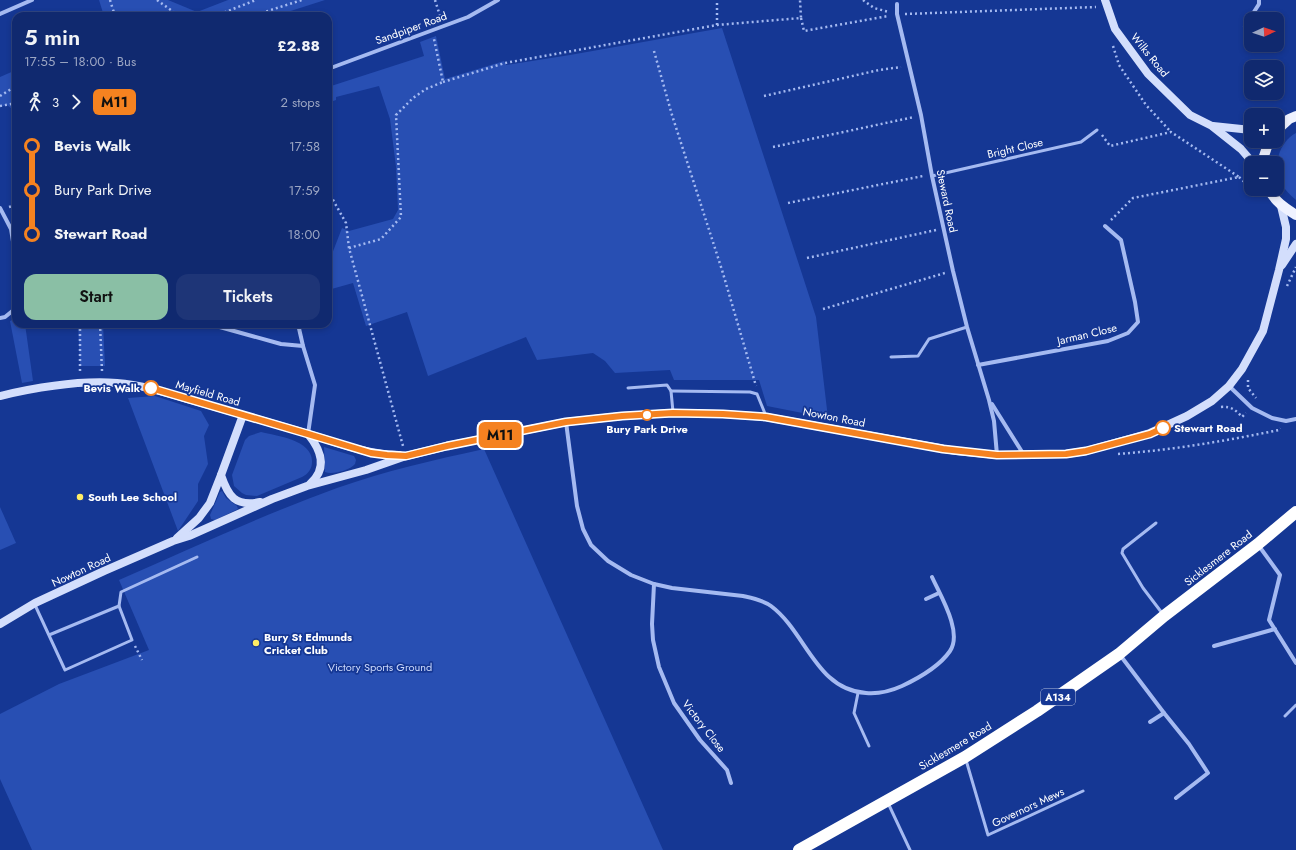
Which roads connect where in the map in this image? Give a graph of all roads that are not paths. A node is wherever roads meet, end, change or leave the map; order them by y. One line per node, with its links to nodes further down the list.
1 (32, 0): 7 (street)
2 (498, 0): 8 (street, Sandpiper Road)
3 (1259, 0): 6 (street)
4 (897, 2): 15 (street, Steward Road)
5 (1107, 4): 11 (street, Wilks Road)
6 (1254, 12)
7 (0, 14)
8 (332, 68)
9 (1296, 116): 10 (main road)
10 (1284, 123)
11 (1212, 126): 12 (street, Wilks Road); 14 (street, Wilks Road)
12 (1244, 129)
13 (1097, 130): 15 (lane, Bright Close)
14 (1247, 156)
15 (932, 176): 26 (street, Steward Road)
16 (1273, 196): 17 (main road)
17 (1281, 206): 19 (main road); 23 (street, Nowton Road)
18 (0, 208): 21 (street)
19 (1296, 215)
20 (1105, 226): 31 (street, Jarman Close)
21 (12, 235)
22 (1296, 244): 23 (street, Nowton Road)
23 (1279, 270): 32 (street, Nowton Road)
24 (12, 311): 25 (street)
25 (0, 318)
26 (967, 327): 30 (lane); 31 (street, Steward Road)
27 (223, 328): 29 (street)
28 (299, 328): 29 (street)
29 (303, 346): 42 (street)
30 (891, 357)
31 (978, 365): 36 (street, Steward Road)
32 (1229, 386): 40 (street); 43 (street, Nowton Road)
33 (628, 388): 34 (lane)
34 (671, 391): 37 (lane); 39 (lane)
35 (0, 396): 38 (street, Mayfield Road)
36 (989, 400): 43 (street, Steward Road); 44 (street, Steward Road)
37 (673, 413): 39 (street, Nowton Road); 41 (street, Nowton Road)
38 (243, 415): 42 (street, Mayfield Road); 46 (street, Nowton Road)
39 (766, 417): 44 (street, Nowton Road)
40 (1296, 419)
41 (566, 422): 45 (street, Nowton Road); 55 (street)
42 (308, 434): 45 (street, Mayfield Road); 47 (street)
43 (1024, 454): 44 (street, Nowton Road)
44 (997, 455)
45 (406, 456): 47 (street, Nowton Road)
46 (222, 475): 48 (street, Nowton Road); 51 (street, Nowton Road)
47 (307, 486): 48 (street, Nowton Road)
48 (272, 499): 51 (street, Nowton Road)
49 (1296, 512): 52 (highway, Sicklesmere Road / A134)
50 (1156, 523): 60 (lane)
51 (173, 541): 58 (street, Nowton Road)
52 (1258, 544): 60 (highway, Sicklesmere Road / A134); 62 (street)
53 (197, 557): 59 (lane)
54 (932, 577): 56 (street)
55 (654, 584): 67 (street); 74 (street, Victory Close)
56 (939, 593): 57 (street); 67 (street)
57 (926, 599)
58 (35, 603): 61 (street, Nowton Road); 63 (lane)
59 (119, 606): 63 (lane); 63 (lane)
60 (1164, 616): 65 (highway, Sicklesmere Road / A134)
61 (0, 624)
62 (1275, 628): 64 (street); 66 (street)
63 (49, 635)
64 (1214, 646)
65 (1119, 654): 69 (street); 73 (highway, Sicklesmere Road / A134)
66 (1296, 663)
67 (858, 693): 72 (lane)
68 (1296, 705): 70 (lane)
69 (1164, 713): 71 (street); 76 (street)
70 (1285, 716)
71 (1150, 722)
72 (869, 746)
73 (965, 757): 75 (lane, Governors Mews); 77 (highway, Sicklesmere Road / A134)
74 (731, 783)
75 (1083, 792)
76 (1176, 798)
77 (887, 802): 78 (highway, Sicklesmere Road / A134); 79 (lane)
78 (798, 850)
79 (910, 850)

